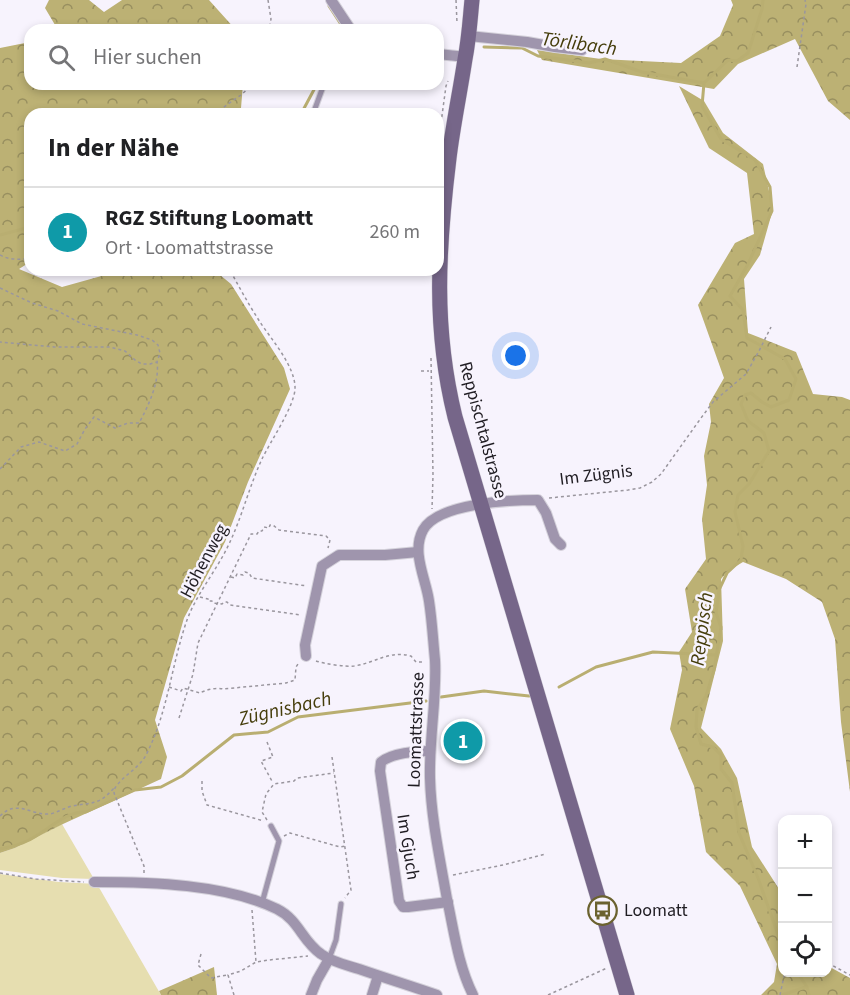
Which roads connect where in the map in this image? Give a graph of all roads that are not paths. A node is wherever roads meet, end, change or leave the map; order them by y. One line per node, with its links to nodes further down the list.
1 (331, 0): 3 (street)
2 (472, 0): 4 (main road, Reppischtalstrasse)
3 (347, 24)
4 (469, 36): 5 (street); 7 (main road, Reppischtalstrasse)
5 (582, 50)
6 (444, 55): 7 (street)
7 (466, 57): 10 (main road, Reppischtalstrasse)
8 (322, 90): 9 (lane)
9 (315, 108)
10 (444, 209)
11 (440, 276): 12 (main road, Reppischtalstrasse)
12 (482, 504): 13 (street, Im Zügnis); 14 (street); 28 (main road, Reppischtalstrasse)
13 (561, 545)
14 (418, 552): 15 (street); 16 (street, Loomattstrasse)
15 (306, 656)
16 (430, 751): 19 (street, Loomattstrasse); 19 (street, Im Gjuch)
17 (271, 826): 20 (lane)
18 (93, 882): 20 (street)
19 (448, 902): 24 (street, Loomattstrasse)
20 (262, 903): 22 (street)
21 (341, 903): 22 (lane)
22 (329, 959): 23 (street); 25 (street)
23 (378, 976): 26 (street); 27 (street)
24 (470, 994)
25 (311, 995)
26 (372, 995)
27 (437, 995)
28 (627, 995)

